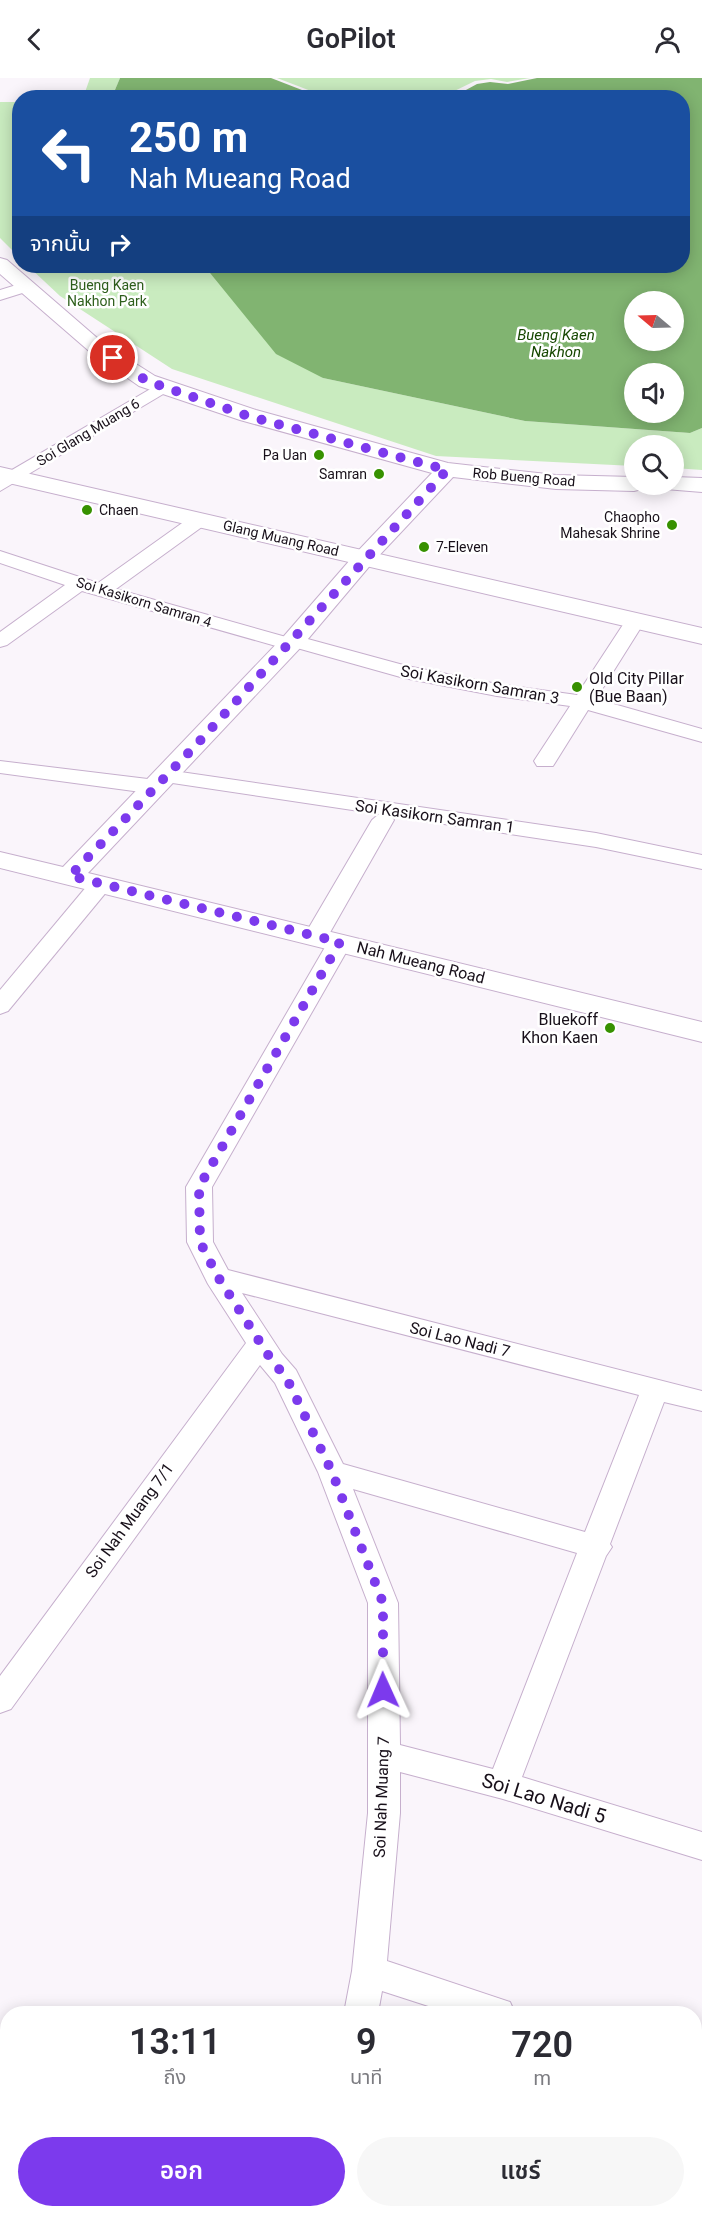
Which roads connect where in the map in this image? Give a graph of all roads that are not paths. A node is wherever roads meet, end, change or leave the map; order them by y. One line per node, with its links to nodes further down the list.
1 (0, 264): 2 (street, Rob Bueng Road)
2 (26, 287): 3 (street); 4 (street, Rob Bueng Road)
3 (0, 295)
4 (164, 386): 5 (street, Rob Bueng Road); 6 (street, Soi Glang Muang 6)
5 (447, 470): 7 (street, Rob Bueng Road); 12 (street)
6 (4, 479): 10 (main road, Glang Muang Road)
7 (624, 484)
8 (684, 484): 9 (street)
9 (702, 485)
10 (199, 520): 12 (main road, Glang Muang Road); 14 (street)
11 (0, 557): 13 (street, Soi Kasikorn Samran 4)
12 (365, 557): 15 (main road, Glang Muang Road); 18 (street)
13 (80, 583): 14 (street, Soi Kasikorn Samran 4); 17 (street)
14 (100, 591): 18 (street, Soi Kasikorn Samran 4)
15 (635, 621): 16 (main road, Glang Muang Road); 19 (street)
16 (702, 636)
17 (0, 641)
18 (291, 643): 19 (street, Soi Kasikorn Samran 3); 23 (street)
19 (585, 702): 20 (street, Soi Kasikorn Samran 3); 21 (street)
20 (702, 736)
21 (545, 761)
22 (0, 767): 23 (street, Soi Kasikorn Samran 1)
23 (162, 782): 26 (street, Soi Kasikorn Samran 1); 27 (street)
24 (383, 820): 29 (street, Soi Nah Muang 7)
25 (0, 860): 27 (street, Nah Mueang Road)
26 (702, 862)
27 (70, 876): 28 (street, Nah Mueang Road)
28 (100, 885): 29 (street, Nah Mueang Road); 30 (street)
29 (328, 939): 31 (street, Nah Mueang Road); 32 (street, Soi Nah Muang 7)
30 (0, 1006)
31 (702, 1032)
32 (218, 1277): 33 (street, Soi Nah Muang 7); 34 (street, Soi Lao Nadi 7)
33 (261, 1343): 36 (street, Soi Nah Muang 7); 38 (street, Soi Nah Muang 7/1)
34 (655, 1389): 35 (street, Soi Lao Nadi 7); 37 (street)
35 (702, 1401)
36 (332, 1472): 37 (street); 39 (street, Soi Nah Muang 7)
37 (597, 1547): 40 (street)
38 (0, 1700)
39 (384, 1754): 40 (street, Soi Lao Nadi 5); 42 (street, Soi Nah Muang 7)
40 (503, 1785): 41 (street, Soi Lao Nadi 5)
41 (702, 1846)
42 (369, 1971): 43 (street, Soi Nah Muang 7); 44 (street)
43 (362, 2006)
44 (476, 2006)

